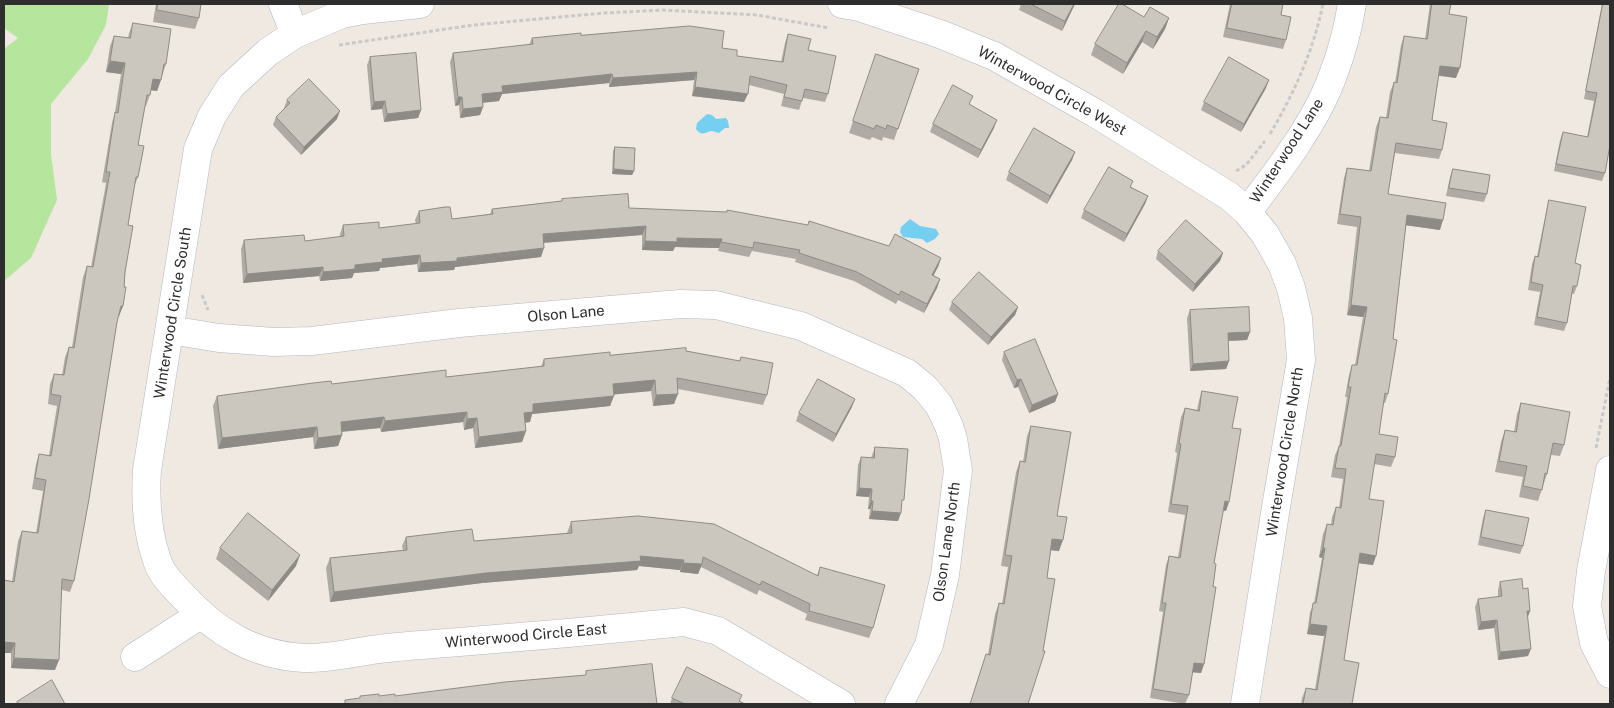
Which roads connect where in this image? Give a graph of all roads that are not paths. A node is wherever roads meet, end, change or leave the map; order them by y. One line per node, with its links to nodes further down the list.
1 (284, 4): 5 (street)
2 (420, 4): 5 (street)
3 (1352, 4): 6 (street, Winterwood Lane)
4 (848, 11): 6 (street, Winterwood Circle West)
5 (295, 34): 7 (street, Winterwood Circle South)
6 (1247, 212): 15 (street, Winterwood Circle North)
7 (170, 330): 8 (street, Olson Lane); 10 (street, Winterwood Circle South)
8 (939, 405): 14 (street, Olson Lane North)
9 (1610, 470): 12 (street)
10 (200, 614): 11 (street); 13 (street, Winterwood Circle East)
11 (135, 657)
12 (1610, 674)
13 (841, 704)
14 (899, 704)
15 (1245, 704)

